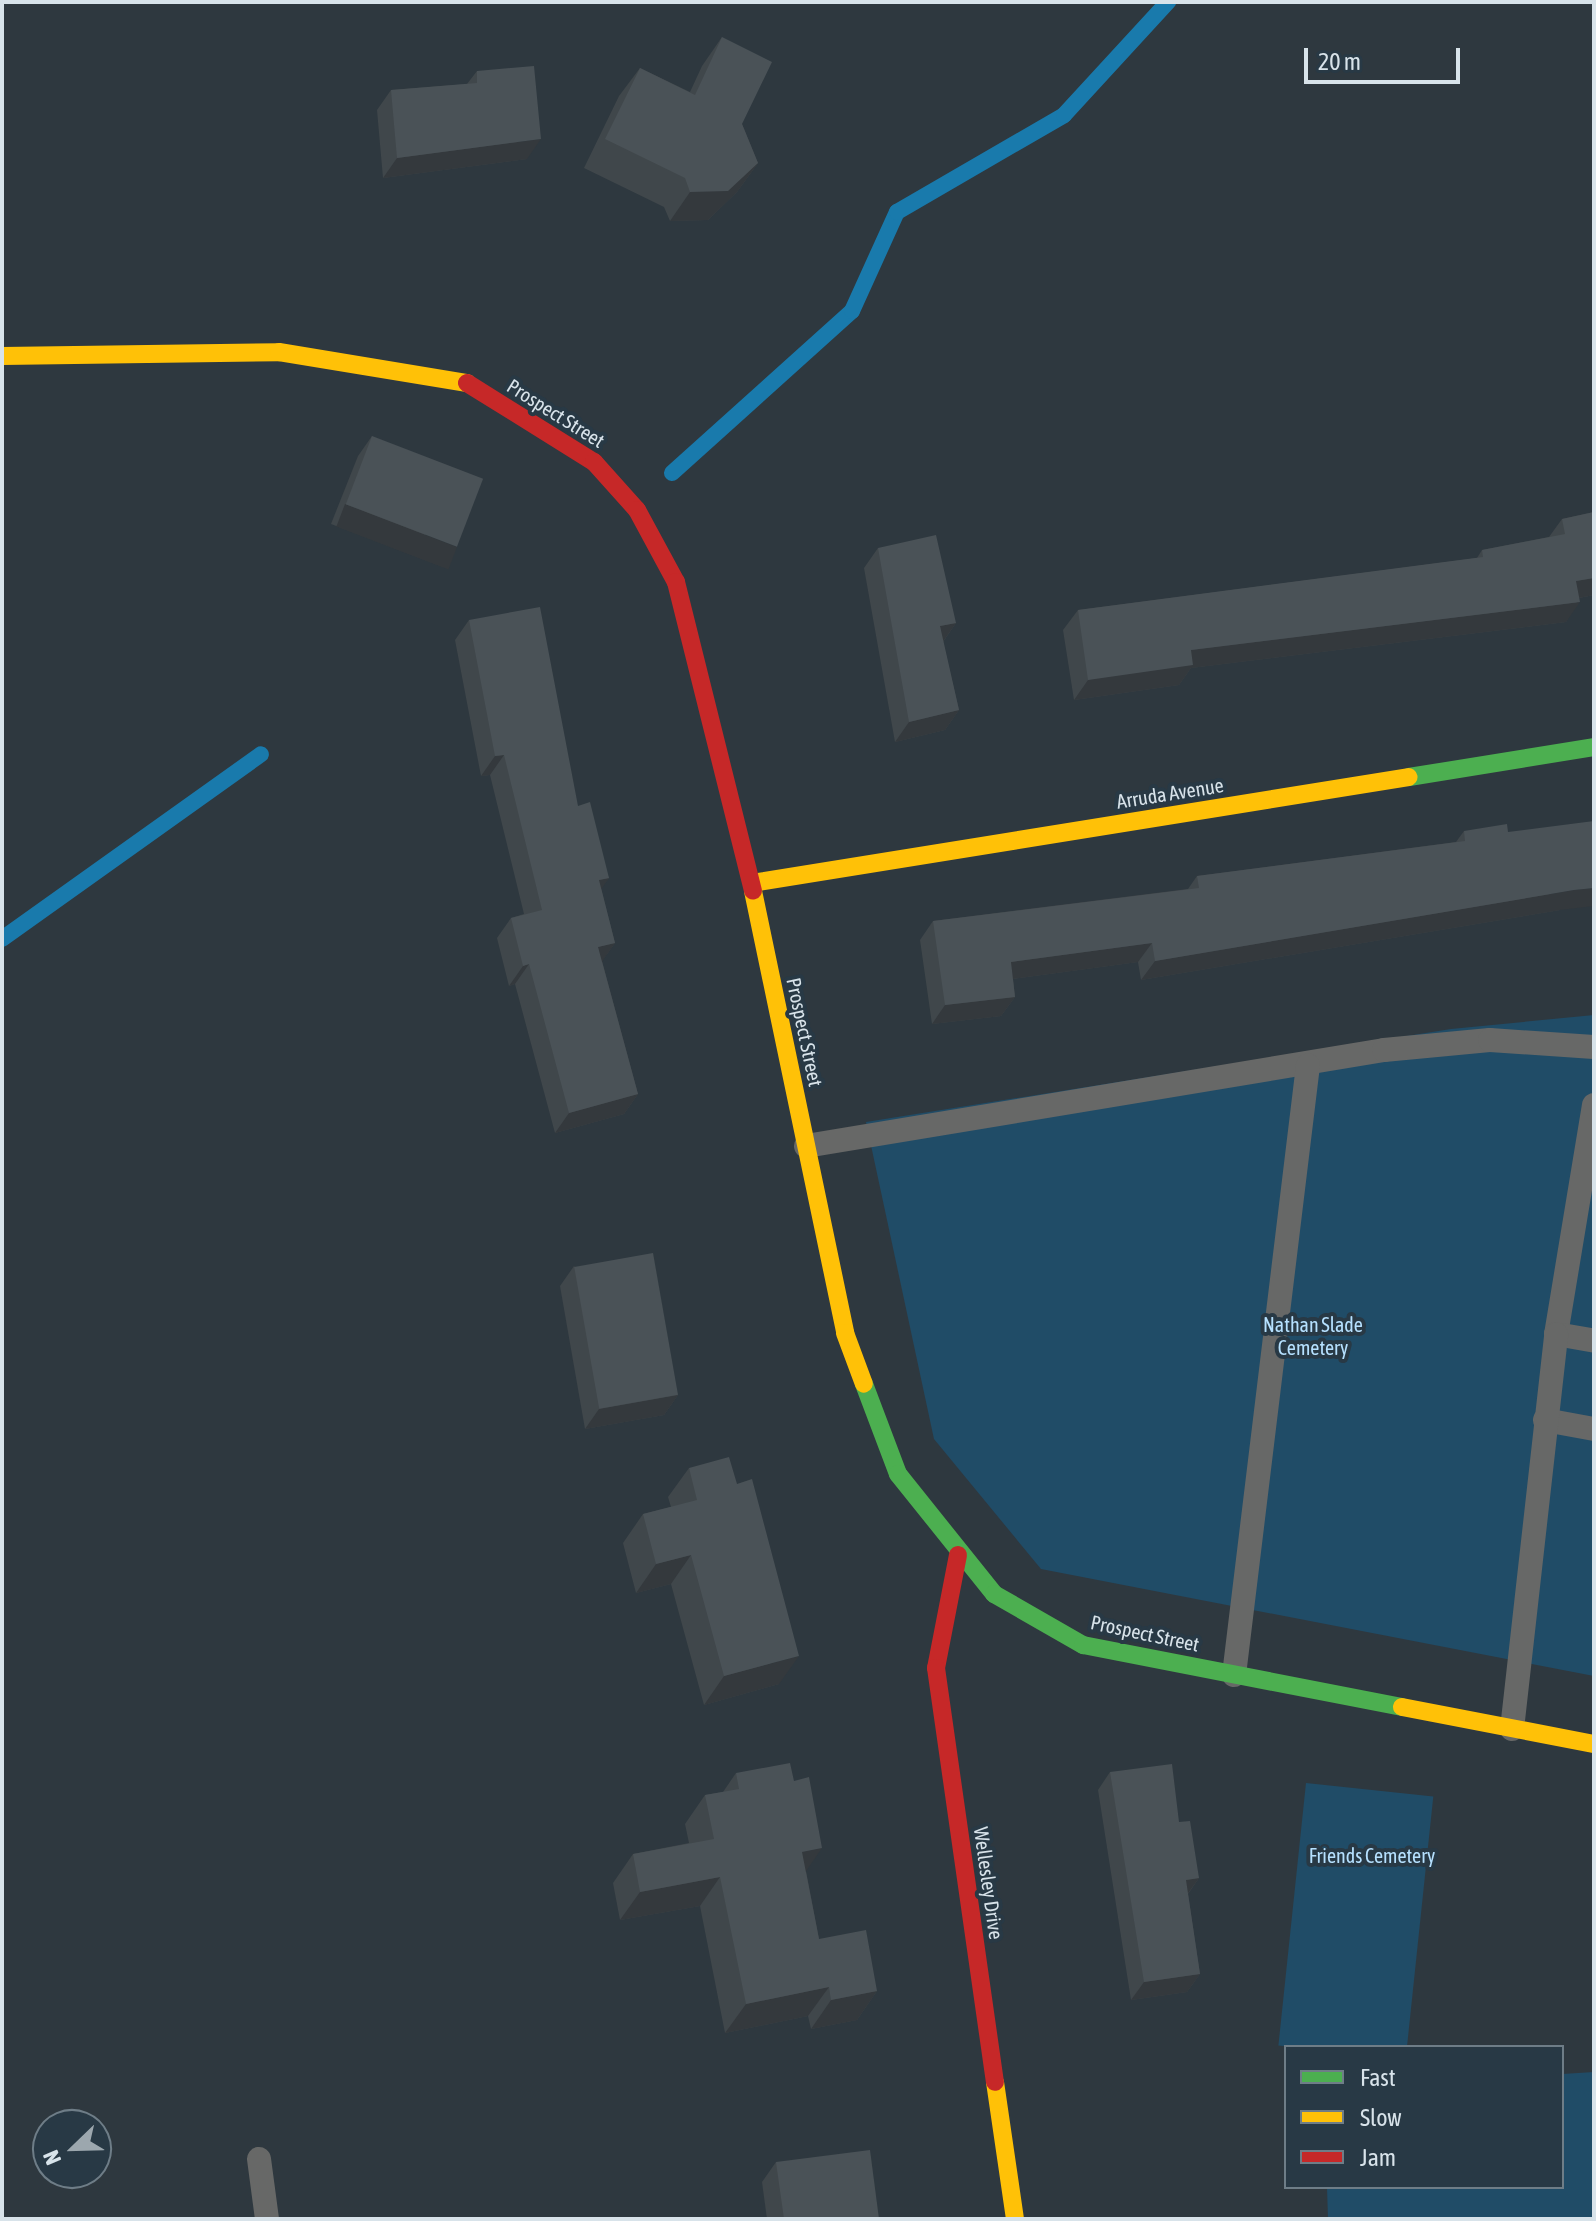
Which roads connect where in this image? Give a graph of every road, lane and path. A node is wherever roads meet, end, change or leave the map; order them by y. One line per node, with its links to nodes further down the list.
1 (2, 356): 3 (street, Prospect Street)
2 (1594, 747): 3 (street, Arruda Avenue)
3 (752, 883): 7 (street, Prospect Street)
4 (1594, 1047): 5 (lane)
5 (1308, 1065): 7 (lane); 13 (lane)
6 (1594, 1105): 8 (lane)
7 (806, 1146): 12 (street, Prospect Street)
8 (1556, 1334): 9 (lane); 10 (lane)
9 (1594, 1341)
10 (1545, 1420): 11 (lane); 14 (lane)
11 (1594, 1429)
12 (958, 1555): 13 (street, Prospect Street); 18 (street, Wellesley Drive)
13 (1234, 1675): 14 (street, Prospect Street)
14 (1512, 1729): 15 (street, Prospect Street)
15 (1594, 1744)
16 (259, 2159): 17 (lane)
17 (267, 2219)
18 (1015, 2219)

